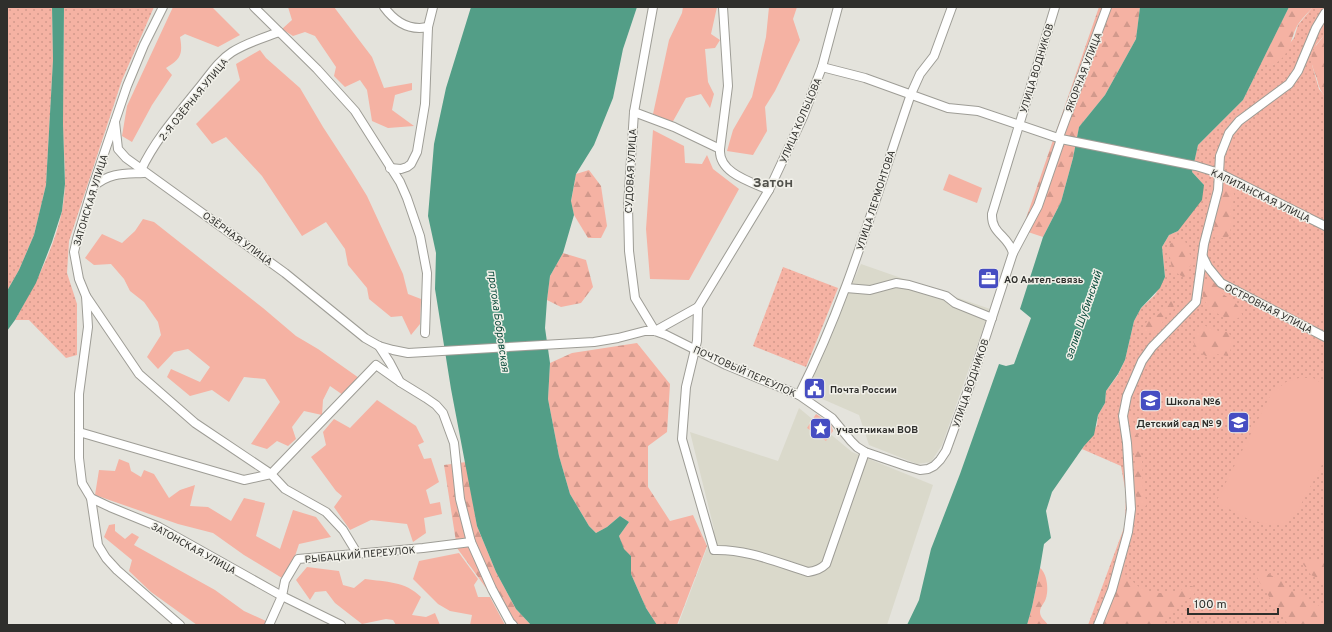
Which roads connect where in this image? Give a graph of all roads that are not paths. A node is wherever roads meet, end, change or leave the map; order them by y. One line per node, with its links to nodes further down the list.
1 (163, 7): 17 (street, ЗАТОНСКАЯ УЛИЦА)
2 (254, 7): 13 (street)
3 (384, 7): 12 (street)
4 (433, 7): 12 (street)
5 (653, 7): 16 (street, СУДОВАЯ УЛИЦА)
6 (723, 7): 20 (street)
7 (838, 7): 14 (street, УЛИЦА КОЛЬЦОВА)
8 (952, 7): 15 (street, УЛИЦА ЛЕРМОНТОВА)
9 (1055, 7): 18 (street, УЛИЦА ВОДНИКОВ)
10 (1107, 7): 19 (street, ЯКОРНАЯ УЛИЦА)
11 (1325, 13): 23 (street)
12 (428, 27): 21 (street)
13 (279, 32): 21 (street); 22 (street, 2-Я ОЗЁРНАЯ УЛИЦА)
14 (822, 67): 15 (street, КАПИТАНСКАЯ УЛИЦА); 25 (street, УЛИЦА КОЛЬЦОВА)
15 (910, 94): 18 (street, КАПИТАНСКАЯ УЛИЦА); 29 (street, УЛИЦА ЛЕРМОНТОВА)
16 (634, 112): 20 (street); 33 (street, СУДОВАЯ УЛИЦА)
17 (115, 122): 22 (street, ОЗЁРНАЯ УЛИЦА); 24 (street, ЗАТОНСКАЯ УЛИЦА)
18 (1019, 125): 19 (street, КАПИТАНСКАЯ УЛИЦА); 27 (street, УЛИЦА ВОДНИКОВ)
19 (1060, 138): 23 (street, КАПИТАНСКАЯ УЛИЦА); 27 (street, ЯКОРНАЯ УЛИЦА)
20 (720, 149): 25 (street)
21 (390, 168): 34 (street)
22 (143, 171): 24 (street); 36 (street, ОЗЁРНАЯ УЛИЦА)
23 (1219, 173): 26 (street, КАПИТАНСКАЯ УЛИЦА); 28 (street)
24 (93, 186): 30 (street, ЗАТОНСКАЯ УЛИЦА)
25 (769, 190): 31 (street, УЛИЦА КОЛЬЦОВА)
26 (1325, 226)
27 (1013, 253): 32 (street, УЛИЦА ВОДНИКОВ)
28 (1203, 256): 35 (street, ОСТРОВНАЯ УЛИЦА); 51 (street)
29 (846, 288): 32 (street); 39 (street, УЛИЦА ЛЕРМОНТОВА)
30 (86, 296): 40 (street, ЗАТОНСКАЯ УЛИЦА); 42 (street)
31 (698, 307): 33 (street, УЛИЦА КОЛЬЦОВА); 37 (street)
32 (992, 318): 41 (street, УЛИЦА ВОДНИКОВ)
33 (655, 331): 36 (street, ОЗЁРНАЯ УЛИЦА); 37 (street, ПОЧТОВЫЙ ПЕРЕУЛОК)
34 (425, 333)
35 (1325, 337)
36 (378, 346): 38 (street, ОЗЁРНАЯ УЛИЦА)
37 (695, 350): 39 (street, ПОЧТОВЫЙ ПЕРЕУЛОК); 41 (street)
38 (400, 382): 42 (street); 44 (street)
39 (799, 394): 41 (street, ПОЧТОВЫЙ ПЕРЕУЛОК)
40 (79, 432): 42 (street); 43 (street, ЗАТОНСКАЯ УЛИЦА)
41 (864, 452)
42 (271, 474): 45 (street)
43 (91, 498): 46 (street, ЗАТОНСКАЯ УЛИЦА); 47 (street)
44 (470, 542): 45 (street, РЫБАЦКИЙ ПЕРЕУЛОК); 50 (street)
45 (357, 553): 46 (street, РЫБАЦКИЙ ПЕРЕУЛОК)
46 (282, 596): 48 (street, РЫБАЦКИЙ ПЕРЕУЛОК); 49 (street, ЗАТОНСКАЯ УЛИЦА)
47 (180, 625)
48 (269, 625)
49 (341, 625)
50 (513, 625)
51 (1098, 625)

